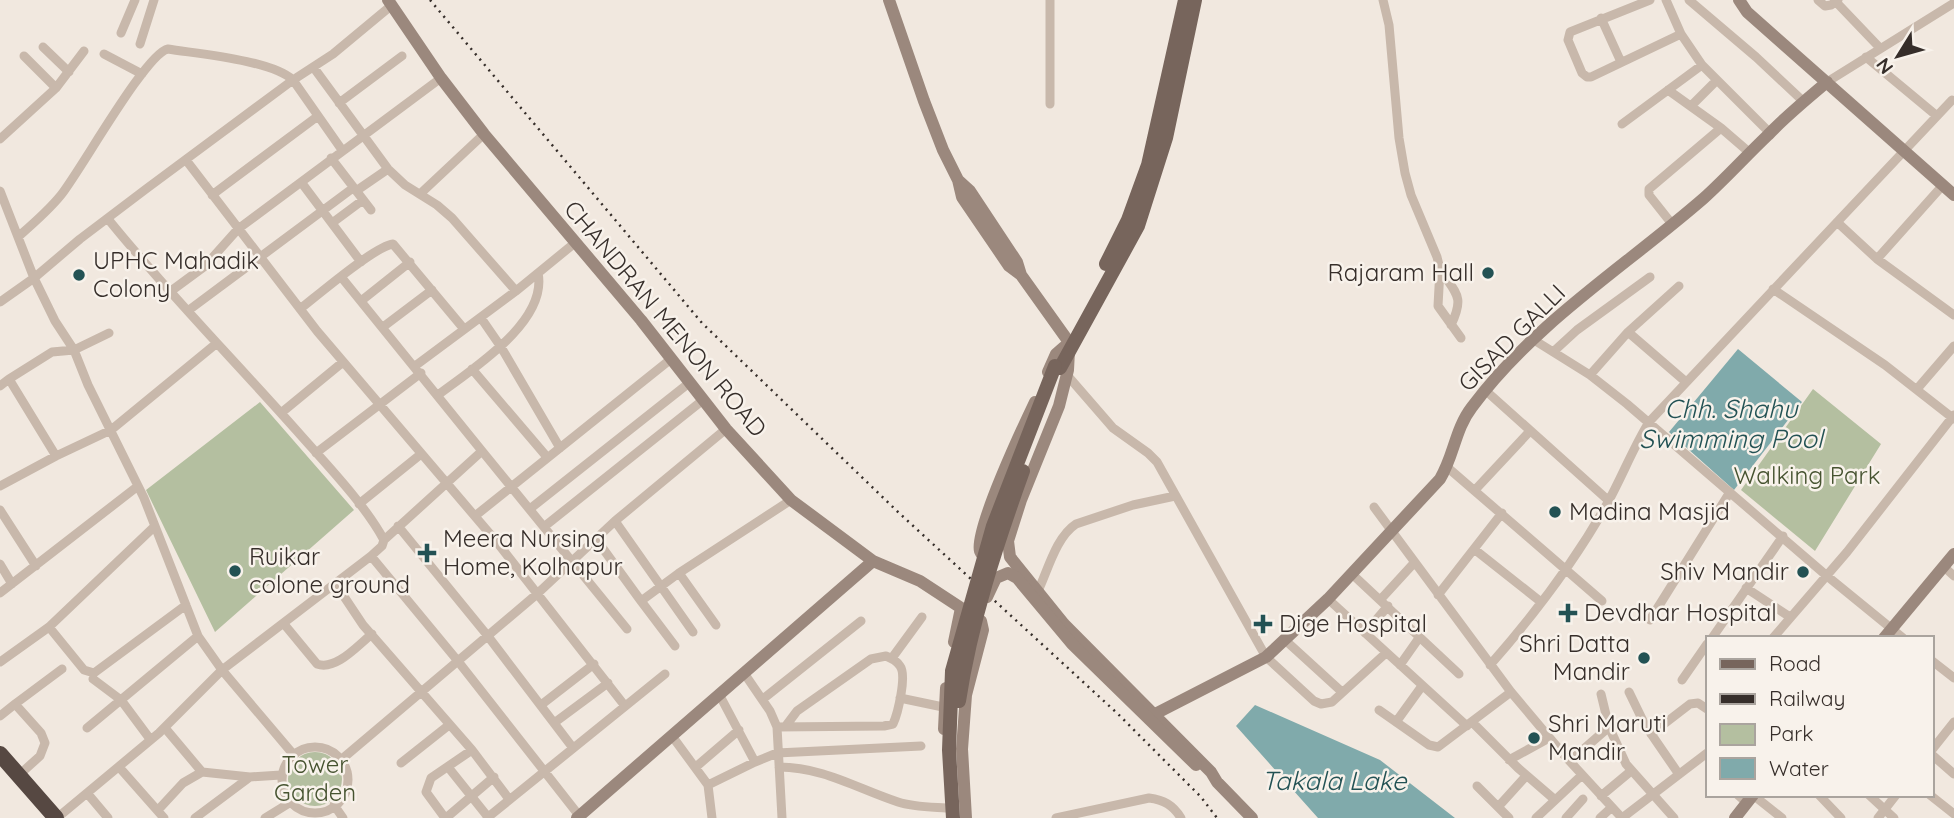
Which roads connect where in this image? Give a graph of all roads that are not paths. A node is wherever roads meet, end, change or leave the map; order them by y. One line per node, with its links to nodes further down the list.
1 (135, 0): 17 (street)
2 (154, 0): 19 (street)
3 (889, 0): 102 (street)
4 (1050, 0): 41 (street)
5 (1185, 0): 102 (main road)
6 (1195, 0): 102 (main road)
7 (1383, 0): 78 (street)
8 (1650, 0): 16 (street)
9 (1666, 0): 18 (street)
10 (1689, 0): 39 (street)
11 (1740, 0): 35 (street)
12 (1818, 0): 13 (street)
13 (1837, 1): 21 (street)
14 (390, 2): 29 (street); 32 (street, CHANDRAN MENON ROAD)
15 (1954, 3): 21 (street)
16 (1601, 18): 27 (street); 27 (street)
17 (121, 33)
18 (1681, 34): 27 (street); 28 (street)
19 (140, 44)
20 (43, 47): 30 (street)
21 (1880, 48): 26 (street)
22 (84, 51): 30 (street)
23 (104, 54): 31 (street)
24 (24, 56): 36 (street)
25 (402, 56): 40 (street)
26 (1866, 57): 35 (street); 44 (street)
27 (1621, 62)
28 (1702, 65): 34 (street); 37 (street)
29 (314, 68): 33 (street); 40 (street)
30 (69, 72): 36 (street)
31 (142, 74): 33 (street); 72 (street)
32 (441, 78): 48 (street, CHANDRAN MENON ROAD); 49 (street)
33 (293, 80): 43 (street); 55 (street)
34 (1717, 80): 42 (street); 47 (street)
35 (1827, 82): 39 (street, GISAD GALLI); 52 (street)
36 (56, 88): 50 (street)
37 (1668, 90): 42 (street); 45 (street)
38 (1952, 100): 44 (street)
39 (1804, 102): 47 (street, GISAD GALLI)
40 (339, 103): 49 (street)
41 (1050, 104)
42 (1691, 106): 46 (street)
43 (318, 116): 51 (street); 62 (street)
44 (1937, 116): 52 (street)
45 (1622, 124)
46 (1721, 128): 53 (street); 70 (street)
47 (1770, 133): 53 (street, GISAD GALLI)
48 (484, 134): 61 (street); 73 (street, CHANDRAN MENON ROAD)
49 (362, 135): 51 (street); 56 (street)
50 (0, 139)
51 (342, 149): 54 (street)
52 (1904, 150): 58 (street); 68 (street)
53 (1750, 153): 70 (street, GISAD GALLI)
54 (331, 158): 57 (street); 59 (street)
55 (186, 160): 62 (street); 67 (street)
56 (388, 169): 59 (street); 61 (street)
57 (301, 182): 66 (street); 71 (street)
58 (1943, 185): 63 (street); 75 (street)
59 (355, 189): 64 (street); 66 (street)
60 (0, 191): 72 (street)
61 (420, 194): 87 (street)
62 (212, 195): 71 (street)
63 (1954, 195)
64 (363, 200): 65 (street); 69 (street)
65 (371, 210)
66 (323, 211): 69 (street); 74 (street)
67 (108, 219): 81 (street); 86 (street)
68 (1838, 222): 75 (street); 84 (street)
69 (332, 223): 76 (street)
70 (1672, 224): 100 (street, GISAD GALLI)
71 (238, 229): 74 (street); 86 (street)
72 (19, 236): 81 (street)
73 (576, 242): 79 (street); 107 (street, CHANDRAN MENON ROAD)
74 (260, 258): 90 (street); 91 (street)
75 (1877, 259): 92 (street)
76 (361, 262): 77 (street); 82 (street)
77 (410, 262): 85 (street); 88 (street)
78 (1440, 269): 94 (street); 94 (street)
79 (538, 273): 87 (street); 104 (street)
80 (1650, 276): 106 (street)
81 (34, 278): 89 (street); 105 (street)
82 (342, 278): 88 (street); 90 (street)
83 (1679, 286): 97 (street)
84 (1773, 289): 114 (street); 117 (street)
85 (432, 290): 95 (street); 96 (street)
86 (171, 291): 91 (street)
87 (516, 291): 93 (street)
88 (361, 301): 95 (street)
89 (0, 302)
90 (300, 309): 108 (street)
91 (188, 310): 101 (street)
92 (1954, 315)
93 (481, 318): 96 (street); 104 (street)
94 (1451, 325): 99 (street)
95 (383, 327): 109 (street)
96 (464, 329): 109 (street)
97 (1628, 332): 112 (street); 114 (street)
98 (109, 333): 105 (street)
99 (1461, 338)
100 (1534, 340): 106 (street); 118 (street, GISAD GALLI)
101 (217, 343): 122 (street); 126 (street)
102 (1068, 346): 111 (main road); 175 (street)
103 (1954, 346): 117 (street)
104 (501, 347): 110 (street); 128 (street)
105 (74, 350): 113 (street); 126 (street)
106 (1553, 352): 112 (street)
107 (671, 359): 115 (street, CHANDRAN MENON ROAD); 128 (street)
108 (343, 362): 121 (street); 122 (street)
109 (418, 369): 119 (street); 121 (street)
110 (472, 369): 119 (street); 133 (street)
111 (1061, 370): 141 (street); 175 (street); 187 (main road, bridge); 310 (main road, bridge)
112 (1590, 375): 124 (street)
113 (9, 379): 116 (street); 132 (street)
114 (1686, 382): 124 (street)
115 (689, 383): 120 (street, CHANDRAN MENON ROAD); 146 (street)
116 (0, 386)
117 (1917, 389): 123 (street)
118 (1485, 390): 127 (street); 134 (street, GISAD GALLI)
119 (438, 395): 129 (street)
120 (703, 400): 125 (street, CHANDRAN MENON ROAD); 153 (street)
121 (379, 404): 130 (street); 131 (street)
122 (281, 413): 130 (street)
123 (1953, 417): 170 (street)
124 (1649, 422): 140 (street); 143 (street)
125 (726, 429): 142 (street, CHANDRAN MENON ROAD); 150 (street)
126 (111, 430): 132 (street); 138 (street)
127 (1530, 431): 139 (street); 143 (street)
128 (560, 448): 133 (street)
129 (482, 451): 135 (street); 136 (street)
130 (316, 453): 144 (street)
131 (421, 454): 135 (street); 144 (street)
132 (56, 456): 137 (street)
133 (547, 457): 136 (street)
134 (1447, 467): 139 (street); 154 (street, GISAD GALLI)
135 (446, 485): 149 (street); 152 (street)
136 (511, 485): 146 (street); 149 (street)
137 (0, 486)
138 (138, 486): 151 (street); 165 (street)
139 (1475, 490): 148 (street)
140 (1730, 492): 155 (street); 190 (street)
141 (1175, 496): 175 (street); 209 (street)
142 (791, 500): 162 (street, CHANDRAN MENON ROAD); 168 (street)
143 (1609, 501): 167 (street)
144 (359, 504): 157 (street)
145 (1374, 507): 154 (street)
146 (531, 508): 153 (street)
147 (0, 510): 165 (street)
148 (1503, 513): 158 (street); 167 (street)
149 (475, 516): 178 (street)
150 (615, 521): 156 (street); 174 (street)
151 (155, 526): 185 (street); 194 (street)
152 (398, 526): 157 (street); 200 (street)
153 (545, 526): 161 (street)
154 (1391, 531): 163 (street); 169 (street, GISAD GALLI)
155 (1783, 536): 170 (street); 176 (street)
156 (596, 539): 161 (street); 181 (street)
157 (384, 540): 160 (street)
158 (1474, 549): 179 (street); 184 (street)
159 (1954, 554): 166 (street)
160 (371, 556): 172 (street); 211 (street)
161 (573, 561): 178 (street); 195 (street)
162 (873, 561): 186 (street, CHANDRAN MENON ROAD); 219 (street)
163 (1414, 563): 179 (street); 183 (street)
164 (0, 564): 173 (street)
165 (36, 566): 173 (street)
166 (1943, 566): 171 (street); 198 (street)
167 (1567, 569): 182 (street); 184 (street)
168 (679, 573): 174 (street); 193 (street)
169 (1352, 573): 180 (street, GISAD GALLI); 183 (street)
170 (1827, 576): 189 (street); 198 (street)
171 (1954, 576)
172 (335, 583): 192 (street); 199 (street)
173 (12, 584): 177 (street)
174 (661, 586): 181 (street); 196 (street)
175 (1035, 588): 242 (street)
176 (1746, 588): 189 (street); 202 (street)
177 (0, 593)
178 (537, 594): 200 (street); 214 (street)
179 (1438, 595): 216 (street)
180 (1328, 599): 197 (street); 205 (street, GISAD GALLI)
181 (641, 601): 207 (street)
182 (1602, 601)
183 (1384, 602): 197 (street); 204 (street)
184 (1541, 602): 216 (street)
185 (186, 605): 194 (street); 201 (street)
186 (961, 608): 239 (street); 324 (street, CHANDRAN MENON ROAD)
187 (978, 614): 288 (street, bridge); 324 (main road, bridge)
188 (922, 617): 210 (street)
189 (1790, 617): 203 (street)
190 (1650, 620)
191 (861, 621): 234 (street)
192 (284, 624): 199 (street); 218 (street)
193 (716, 625)
194 (49, 627): 212 (street)
195 (627, 629)
196 (693, 632)
197 (1365, 633): 208 (street)
198 (1888, 633)
199 (372, 634): 227 (street)
200 (487, 635): 211 (street); 237 (street)
201 (198, 636): 218 (street); 235 (street)
202 (1713, 636)
203 (1775, 636)
204 (1419, 638): 215 (street); 221 (street)
205 (1285, 640): 209 (street, GISAD GALLI); 228 (street)
206 (1706, 645): 224 (street)
207 (675, 646)
208 (1385, 653): 215 (street); 228 (street)
209 (1266, 657): 228 (street); 242 (street, GISAD GALLI)
210 (891, 658): 233 (street); 250 (street)
211 (457, 660): 227 (street); 277 (street)
212 (0, 662)
213 (1933, 662): 222 (street)
214 (594, 664): 225 (street); 237 (street)
215 (1400, 665): 226 (street)
216 (1490, 665): 229 (street)
217 (62, 669): 236 (street)
218 (222, 670): 249 (street); 263 (street)
219 (744, 673): 231 (street); 234 (street)
220 (665, 674): 238 (street)
221 (1459, 674)
222 (1954, 678)
223 (93, 679): 235 (street)
224 (1682, 680)
225 (608, 683): 238 (street); 245 (street)
226 (1422, 686): 244 (street); 246 (street)
227 (421, 691): 247 (street); 267 (street)
228 (1342, 692)
229 (1511, 692): 246 (street); 256 (street)
230 (1629, 692): 254 (street)
231 (719, 694): 253 (street); 255 (street)
232 (1601, 694): 251 (street)
233 (900, 698): 239 (street); 250 (street)
234 (763, 699): 250 (street)
235 (121, 700): 252 (street); 257 (street)
236 (15, 705): 243 (street); 282 (street)
237 (541, 705): 245 (street)
238 (625, 706): 259 (street)
239 (943, 706): 310 (street)
240 (1706, 708): 254 (street)
241 (1379, 710): 244 (street)
242 (1155, 714): 288 (street)
243 (0, 716)
244 (1396, 722): 246 (street)
245 (554, 723): 259 (street)
246 (1469, 724): 268 (street)
247 (449, 725): 260 (street); 271 (street)
248 (1953, 725): 261 (street)
249 (165, 727): 257 (street); 279 (street)
250 (781, 727): 264 (street)
251 (1609, 727): 269 (street); 278 (street)
252 (87, 728)
253 (739, 730): 270 (street); 273 (street)
254 (1651, 734): 280 (street)
255 (672, 736): 273 (street); 313 (street)
256 (1549, 738): 268 (street); 269 (street)
257 (150, 739): 275 (street)
258 (921, 746): 264 (street)
259 (573, 748): 277 (street)
260 (472, 750): 276 (street); 287 (street)
261 (1933, 750)
262 (0, 754): 282 (highway)
263 (293, 754): 267 (street); 283 (street)
264 (777, 754): 270 (street); 274 (street)
265 (1933, 754): 281 (street)
266 (1704, 755): 280 (street)
267 (342, 760): 304 (street)
268 (1509, 760): 285 (street)
269 (1570, 761): 284 (street)
270 (755, 762): 289 (street)
271 (401, 763)
272 (0, 765): 314 (highway)
273 (697, 766): 289 (street)
274 (779, 766): 310 (street); 323 (street)
275 (119, 767): 291 (street); 307 (street)
276 (449, 767): 294 (street); 321 (street)
277 (545, 771): 300 (street); 313 (street)
278 (1632, 771): 292 (street); 293 (street)
279 (202, 772): 286 (street); 307 (street)
280 (1678, 773): 292 (street)
281 (1954, 774)
282 (19, 775): 315 (highway)
283 (281, 775): 286 (street); 303 (street)
284 (1582, 775): 293 (street); 301 (street)
285 (1526, 776): 301 (street); 305 (street)
286 (250, 777): 318 (street)
287 (494, 777): 294 (street); 300 (street)
288 (1217, 782): 327 (street)
289 (708, 785): 322 (street)
290 (1478, 786): 305 (street)
291 (88, 793): 315 (street); 316 (street)
292 (1653, 794): 332 (street); 333 (street)
293 (1601, 796): 306 (street)
294 (472, 797): 312 (street); 321 (street)
295 (1748, 797): 334 (street); 335 (street)
296 (1821, 797): 336 (street)
297 (1870, 797): 308 (street)
298 (1895, 797): 308 (street)
299 (1933, 797): 309 (street)
300 (509, 799): 312 (street)
301 (1554, 799): 329 (street)
302 (1583, 799): 330 (street)
303 (291, 802): 311 (street); 319 (street)
304 (334, 805): 311 (street); 320 (street)
305 (1499, 807): 328 (street)
306 (1612, 807): 331 (street); 332 (street)
307 (158, 810): 317 (street)
308 (1882, 814): 337 (street)
309 (1954, 814)
310 (949, 815)
311 (316, 816)
312 (487, 817)
313 (579, 817)
314 (43, 818)
315 (57, 818)
316 (108, 818)
317 (164, 818)
318 (195, 818)
319 (265, 818)
320 (343, 818)
321 (446, 818)
322 (712, 818)
323 (782, 818)
324 (963, 818)
325 (1056, 818): 326 (street)
326 (1181, 818)
327 (1252, 818)
328 (1509, 818)
329 (1536, 818)
330 (1566, 818)
331 (1600, 818)
332 (1622, 818)
333 (1674, 818)
334 (1735, 818)
335 (1782, 818)
336 (1842, 818)
337 (1894, 818)

